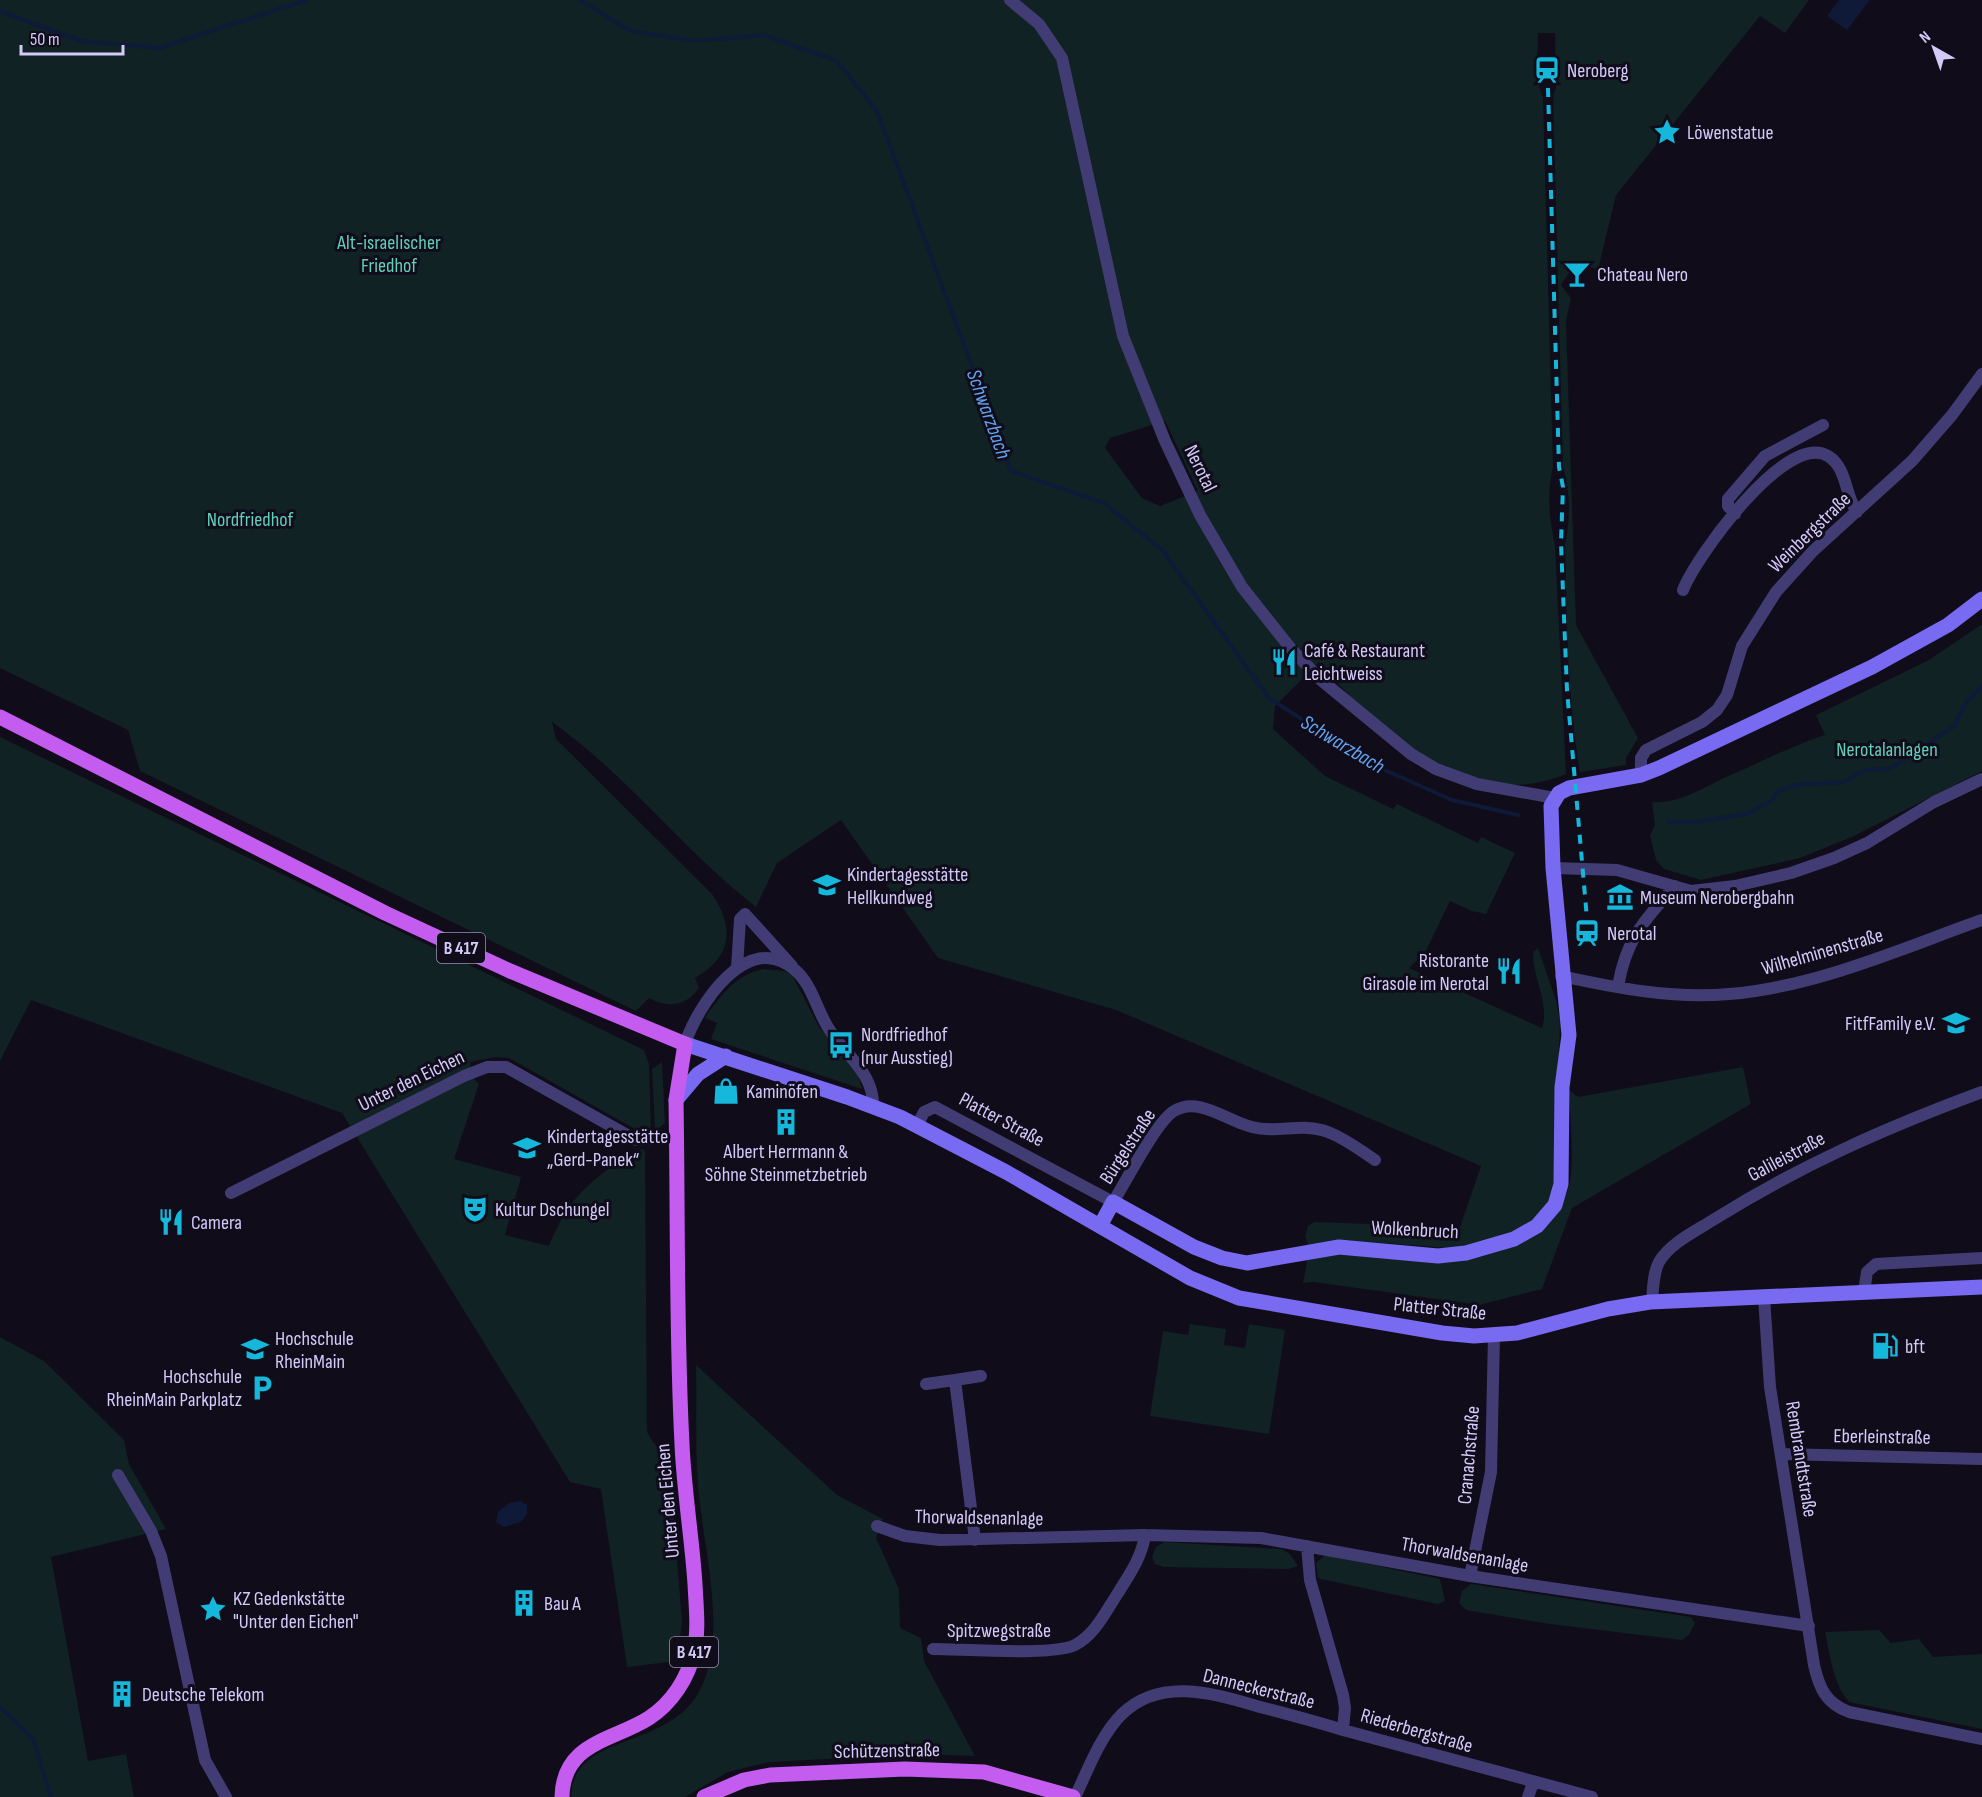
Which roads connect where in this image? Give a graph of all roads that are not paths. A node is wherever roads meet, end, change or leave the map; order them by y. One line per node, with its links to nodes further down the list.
1 (1010, 0): 11 (street, Nerotal)
2 (1982, 374): 4 (street, Weinbergstraße)
3 (1822, 425): 5 (street)
4 (1857, 512): 5 (street); 9 (street, Weinbergstraße)
5 (1735, 514): 6 (street)
6 (1683, 590)
7 (1982, 599): 9 (main road)
8 (0, 717): 19 (main road, B 417)
9 (1641, 775): 11 (main road)
10 (1982, 779): 13 (street)
11 (1555, 798): 12 (main road)
12 (1553, 868): 13 (street); 17 (main road, Wolkenbruch)
13 (1675, 886): 18 (street)
14 (1982, 920): 18 (street, Wilhelminenstraße)
15 (737, 968): 16 (street); 16 (street); 19 (street)
16 (795, 969): 23 (street)
17 (1561, 976): 18 (street, Wilhelminenstraße); 28 (main road, Wolkenbruch)
18 (1618, 987)
19 (685, 1044): 20 (main road, Platter Straße); 22 (main road, Unter den Eichen / B 417)
20 (726, 1056): 22 (main road); 23 (main road, Platter Straße)
21 (1982, 1092): 34 (street, Galileistraße)
22 (676, 1100): 25 (main road, Unter den Eichen / B 417)
23 (873, 1106): 24 (main road, Platter Straße)
24 (917, 1126): 28 (street, Platter Straße); 29 (main road, Platter Straße)
25 (677, 1138): 27 (street, Unter den Eichen); 53 (main road, Unter den Eichen / B 417)
26 (1376, 1160): 28 (street, Bürgelstraße)
27 (231, 1193)
28 (1113, 1202): 29 (main road)
29 (1100, 1226): 35 (main road, Platter Straße)
30 (1982, 1258): 32 (street)
31 (1982, 1287): 32 (main road, Platter Straße)
32 (1864, 1292): 33 (main road, Platter Straße)
33 (1764, 1297): 34 (main road, Platter Straße); 39 (street, Rembrandtstraße)
34 (1652, 1302): 35 (main road, Platter Straße)
35 (1494, 1335): 46 (street, Cranachstraße)
36 (981, 1376): 37 (street)
37 (955, 1380): 38 (street); 44 (street)
38 (926, 1384)
39 (1781, 1454): 40 (street, Eberleinstraße); 47 (street, Rembrandtstraße)
40 (1982, 1459)
41 (117, 1476): 52 (street)
42 (878, 1526): 44 (street, Thorwaldsenanlage)
43 (1145, 1535): 44 (street, Thorwaldsenanlage); 45 (street, Thorwaldsenanlage); 48 (street, Spitzwegstraße)
44 (975, 1540)
45 (1307, 1546): 46 (street, Thorwaldsenanlage); 49 (street, Riederbergstraße)
46 (1470, 1576): 47 (street, Thorwaldsenanlage)
47 (1809, 1626): 50 (street)
48 (933, 1649)
49 (1343, 1730): 51 (street, Riederbergstraße); 55 (street, Danneckerstraße)
50 (1982, 1739)
51 (1533, 1783): 56 (street); 57 (street, Riederbergstraße)
52 (226, 1797)
53 (562, 1797)
54 (704, 1797): 55 (main road, Schützenstraße)
55 (1074, 1797)
56 (1528, 1797)
57 (1592, 1797)

